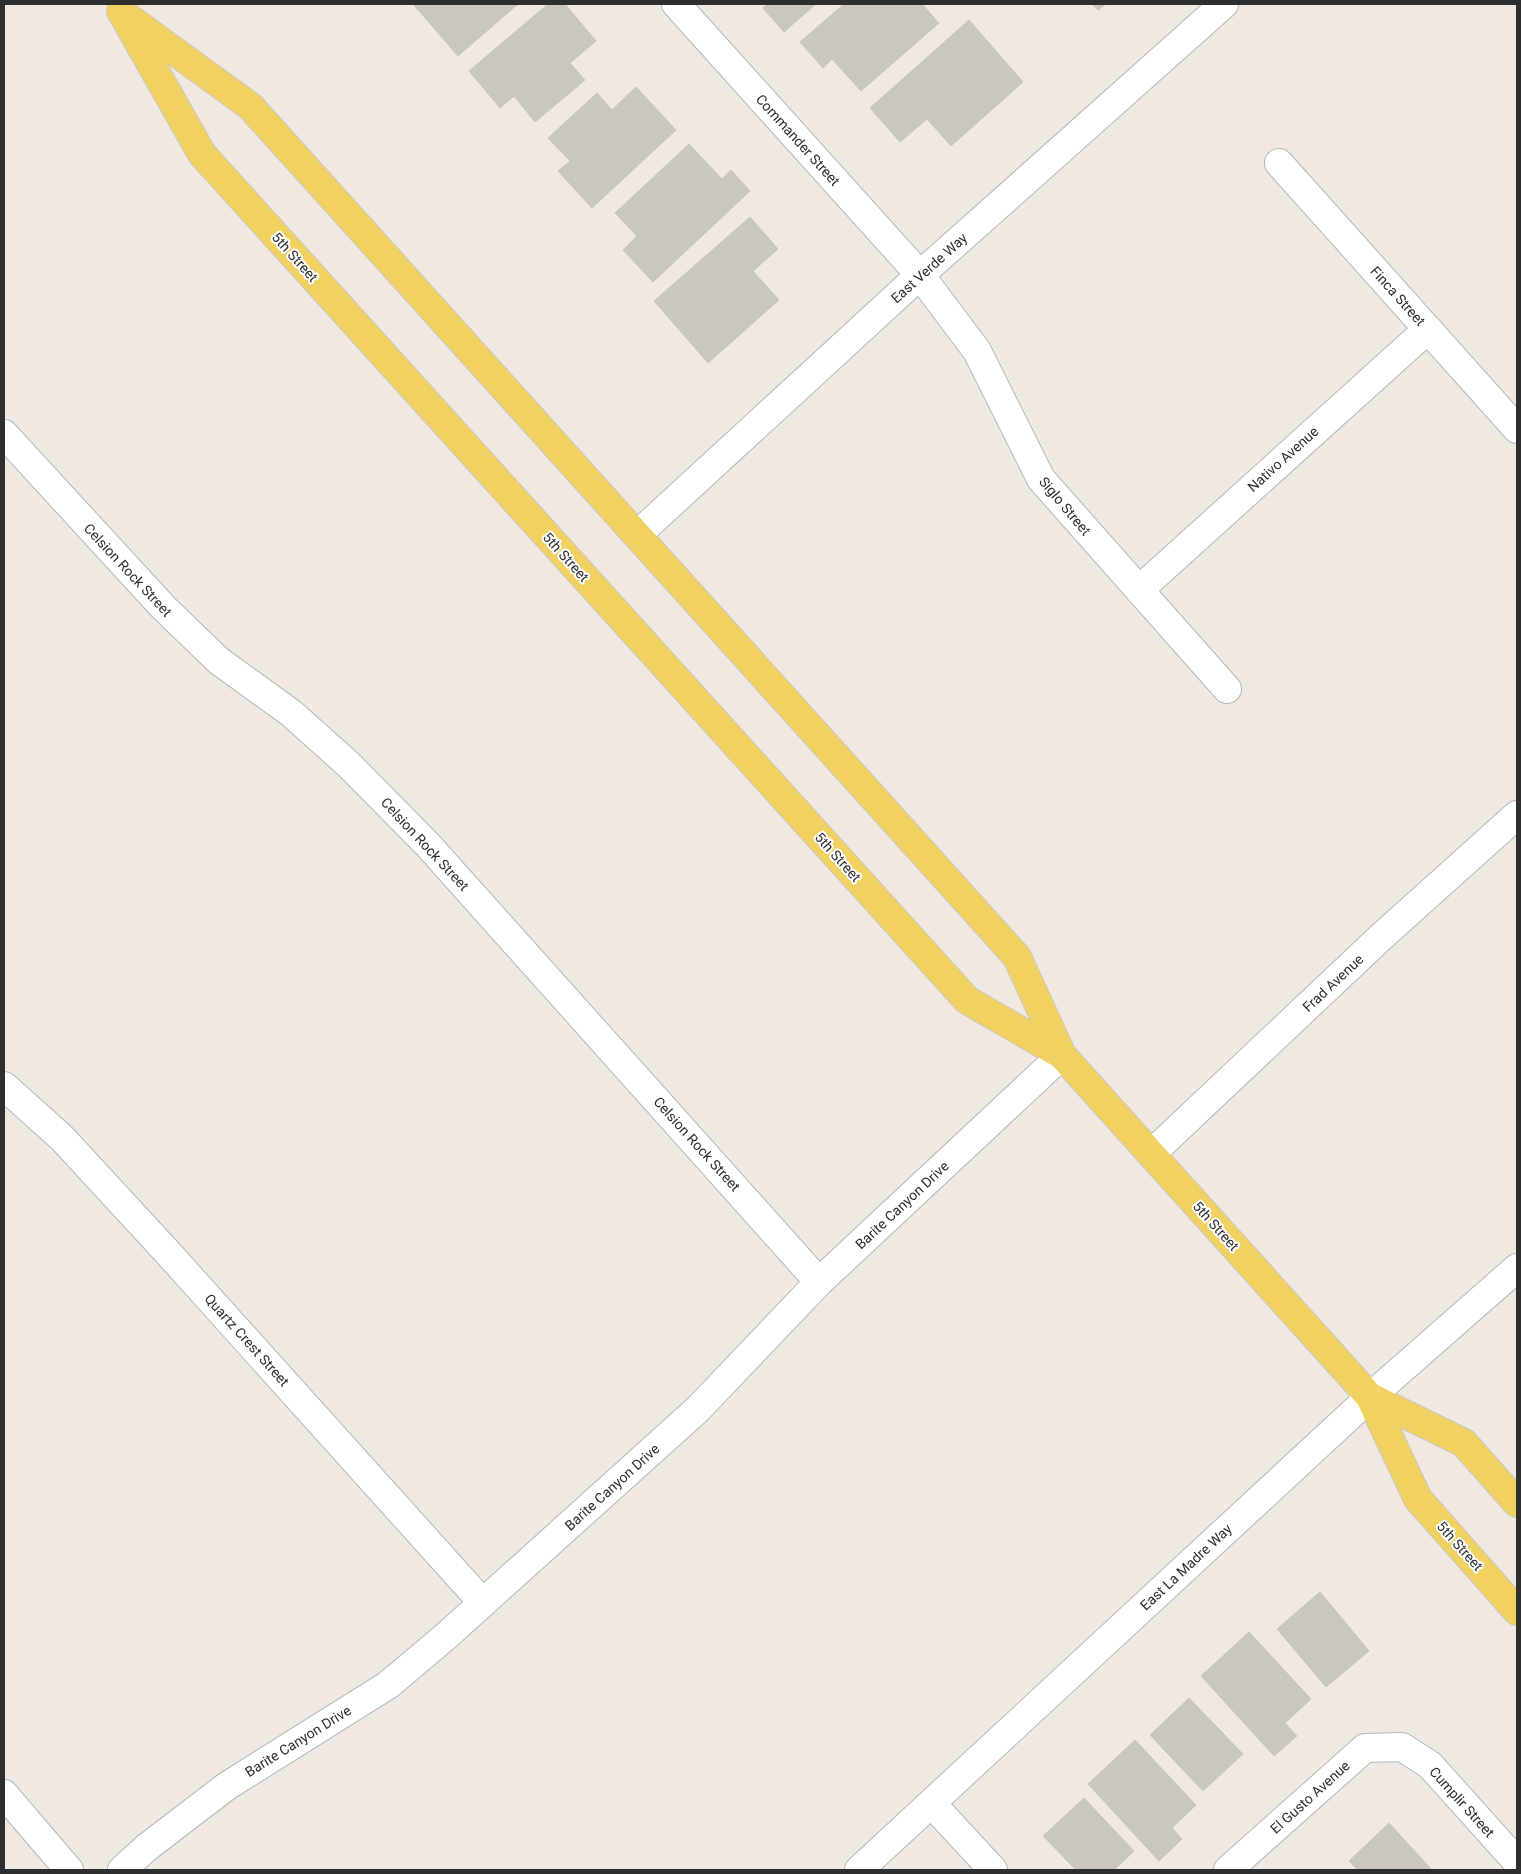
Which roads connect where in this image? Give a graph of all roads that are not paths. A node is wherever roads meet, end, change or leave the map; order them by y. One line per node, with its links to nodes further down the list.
1 (676, 4): 5 (street, Commander Street)
2 (1224, 4): 5 (street, East Verde Way)
3 (117, 8): 9 (main road, 5th Street); 13 (main road, 5th Street)
4 (1279, 163): 6 (street, Finca Street)
5 (920, 276): 9 (street, East Verde Way); 10 (street, Siglo Street)
6 (1428, 329): 7 (street, Finca Street); 10 (street, Nativo Avenue)
7 (1517, 429)
8 (4, 434): 17 (street, Celsion Rock Street)
9 (636, 535): 13 (main road, 5th Street)
10 (1139, 590): 11 (street, Siglo Street)
11 (1227, 689)
12 (1517, 814): 15 (street, Frad Avenue)
13 (1062, 1056): 15 (main road, 5th Street); 17 (street, Barite Canyon Drive)
14 (4, 1086): 20 (street, Quartz Crest Street)
15 (1152, 1154): 18 (main road, 5th Street)
16 (1517, 1268): 18 (street, East La Madre Way)
17 (819, 1282): 20 (street, Barite Canyon Drive)
18 (1370, 1397): 19 (main road, 5th Street); 21 (main road, 5th Street); 24 (street, East La Madre Way)
19 (1517, 1503)
20 (484, 1603): 27 (street, Barite Canyon Drive)
21 (1517, 1610)
22 (1402, 1747): 25 (street, Cumplir Street); 30 (street, El Gusto Avenue)
23 (4, 1794): 26 (street)
24 (932, 1804): 28 (street, East La Madre Way); 29 (street)
25 (1517, 1862)
26 (69, 1870)
27 (122, 1870)
28 (859, 1870)
29 (993, 1870)
30 (1228, 1870)

